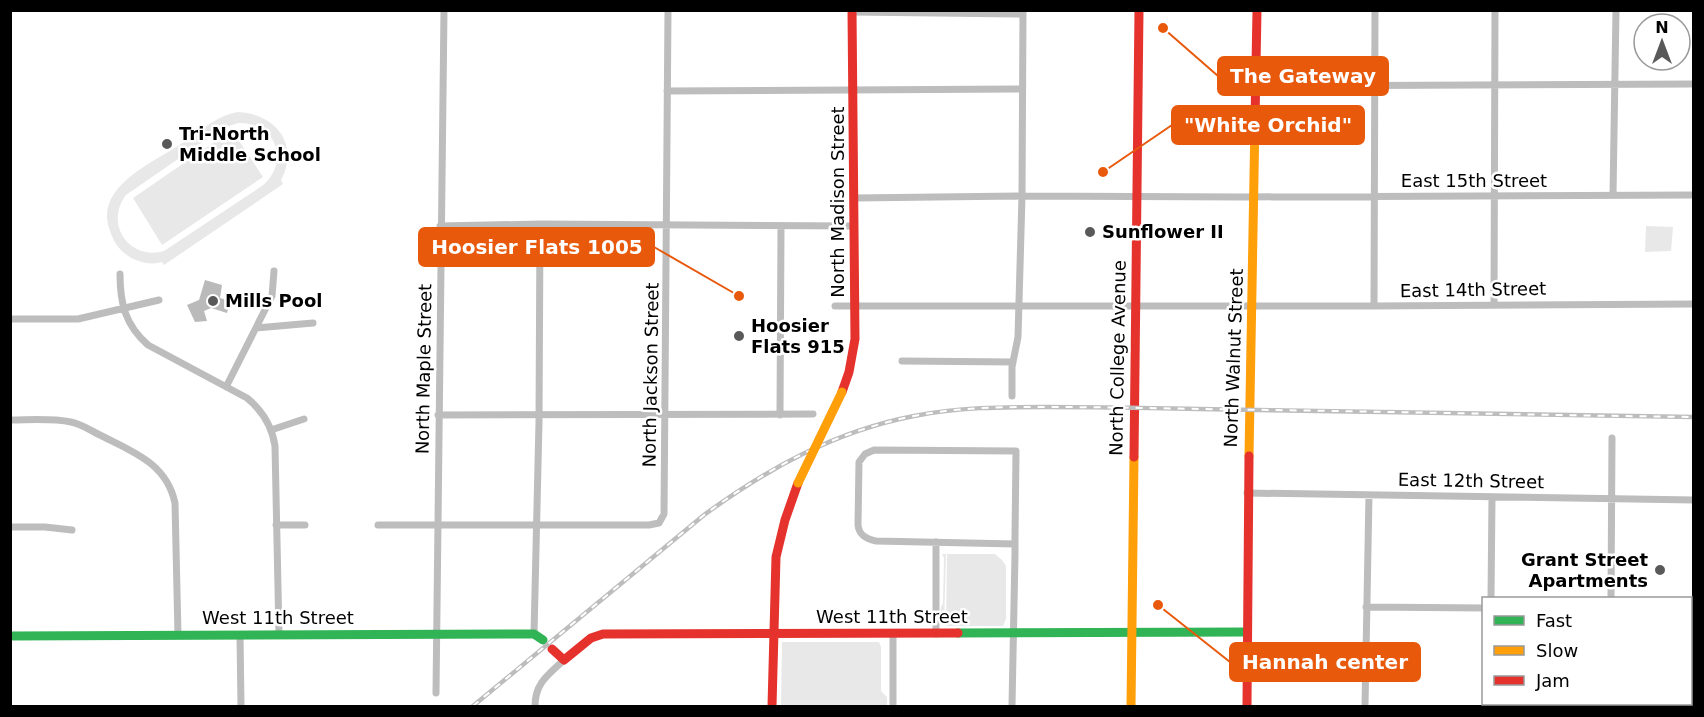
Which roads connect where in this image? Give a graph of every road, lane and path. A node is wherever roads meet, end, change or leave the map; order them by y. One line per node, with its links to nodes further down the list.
1 (444, 10): 27 (street, North Maple Street)
2 (668, 10): 17 (street, North Jackson Street)
3 (1139, 10): 23 (street, North College Avenue)
4 (1257, 10): 12 (street, North Walnut Street)
5 (1375, 10): 13 (street)
6 (1495, 10): 14 (street)
7 (1616, 10): 11 (street)
8 (852, 11): 9 (street); 16 (street, North Madison Street)
9 (1023, 12): 15 (street)
10 (1694, 84): 11 (street)
11 (1616, 85): 14 (street); 18 (street)
12 (1256, 86): 13 (street); 24 (street, North Walnut Street)
13 (1375, 86): 14 (street); 21 (street)
14 (1494, 86): 22 (street)
15 (1022, 89): 16 (street); 20 (street)
16 (854, 90): 17 (street); 25 (street, North Madison Street)
17 (667, 91): 28 (street, North Jackson Street)
18 (1613, 195): 19 (street, East 15th Street); 22 (street, East 15th Street)
19 (1694, 195)
20 (1022, 196): 23 (street, East 15th Street); 25 (street, East 15th Street); 35 (street)
21 (1374, 196): 22 (street, East 15th Street); 24 (street, East 15th Street); 40 (street)
22 (1494, 196): 36 (street)
23 (1137, 197): 24 (street, East 15th Street); 38 (street, North College Avenue)
24 (1254, 197): 39 (street, North Walnut Street)
25 (854, 198): 30 (street, North Madison Street)
26 (540, 224): 27 (street); 28 (street); 52 (street)
27 (440, 226): 51 (street, North Maple Street)
28 (668, 226): 29 (street); 54 (street, North Jackson Street)
29 (781, 226): 30 (street); 53 (street)
30 (854, 226): 41 (street, North Madison Street)
31 (274, 271): 45 (street)
32 (120, 274): 42 (street)
33 (159, 300): 42 (street)
34 (1694, 304): 36 (street, East 14th Street)
35 (1019, 305): 38 (street, East 14th Street); 41 (street, East 14th Street); 47 (street)
36 (1494, 305): 40 (street, East 14th Street)
37 (835, 306): 41 (street, East 14th Street)
38 (1137, 306): 39 (street, East 14th Street); 77 (street, North College Avenue)
39 (1252, 306): 40 (street, East 14th Street); 59 (street, North Walnut Street)
40 (1374, 306)
41 (855, 307): 79 (street, North Madison Street, bridge)
42 (123, 308): 43 (street); 48 (street)
43 (10, 319)
44 (313, 323): 45 (street)
45 (256, 328): 48 (street)
46 (902, 361): 47 (street)
47 (1013, 362): 49 (street)
48 (226, 387): 57 (street)
49 (1012, 396)
50 (813, 414): 53 (street)
51 (438, 415): 52 (street); 67 (street, North Maple Street)
52 (539, 415): 54 (street); 68 (street)
53 (780, 415): 54 (street)
54 (665, 416): 68 (street, North Jackson Street)
55 (304, 418): 57 (street)
56 (10, 420): 85 (street)
57 (271, 430): 64 (street)
58 (1612, 438): 62 (street)
59 (1247, 493): 60 (street, East 12th Street); 78 (street, North Walnut Street)
60 (1369, 495): 61 (street, East 12th Street); 75 (street)
61 (1492, 497): 62 (street, East 12th Street); 73 (street)
62 (1612, 498): 63 (street, East 12th Street); 74 (street)
63 (1694, 500)
64 (276, 525): 65 (street); 87 (street)
65 (305, 525)
66 (378, 525): 67 (street)
67 (437, 525): 68 (street); 82 (street, North Maple Street)
68 (537, 526): 83 (street)
69 (10, 527): 70 (street)
70 (72, 530)
71 (936, 542): 72 (street); 72 (street); 81 (street)
72 (1015, 544): 84 (street)
73 (1491, 597)
74 (1611, 597)
75 (1366, 607): 76 (street); 100 (street)
76 (1482, 608)
77 (1132, 632): 78 (street, West 11th Street); 84 (street, West 11th Street); 98 (street, North College Avenue)
78 (1247, 632): 99 (street, North Walnut Street)
79 (774, 633): 80 (street, West 11th Street); 91 (street, West 11th Street); 95 (street, North Madison Street)
80 (893, 633): 81 (street, West 11th Street); 96 (street)
81 (936, 633): 84 (street, West 11th Street)
82 (436, 634): 83 (street, West 11th Street); 87 (street, West 11th Street); 92 (street, North Maple Street)
83 (534, 634): 89 (street)
84 (1013, 634): 97 (street)
85 (178, 635): 86 (street, West 11th Street); 88 (street, West 11th Street)
86 (240, 635): 87 (street, West 11th Street); 93 (street)
87 (279, 635)
88 (10, 636)
89 (543, 640)
90 (552, 649): 91 (street)
91 (564, 660): 94 (street)
92 (436, 693)
93 (241, 706)
94 (535, 706)
95 (772, 706)
96 (893, 706)
97 (1012, 706)
98 (1131, 706)
99 (1247, 706)
100 (1365, 706)

